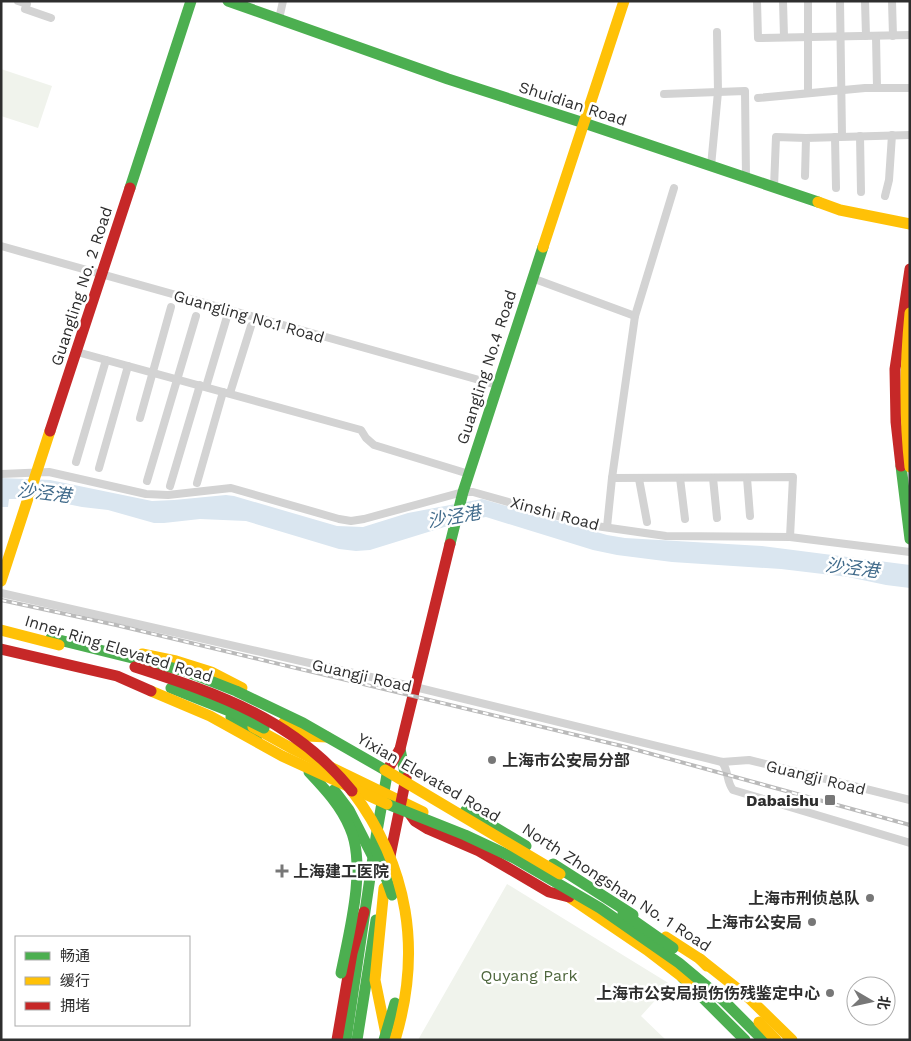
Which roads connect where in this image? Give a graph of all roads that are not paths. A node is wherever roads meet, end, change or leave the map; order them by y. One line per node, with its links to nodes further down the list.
1 (18, 1): 12 (street)
2 (191, 1): 47 (main road, Guangling No. 2 Road)
3 (228, 1): 14 (main road, Shuidian Road)
4 (283, 1): 14 (street)
5 (624, 1): 30 (main road, Guangling No.4 Road)
6 (757, 1): 21 (street)
7 (783, 1): 21 (street)
8 (808, 1): 22 (street)
9 (840, 1): 17 (street)
10 (865, 1): 18 (street)
11 (892, 1): 20 (street)
12 (27, 3): 13 (street)
13 (51, 18)
14 (279, 19): 30 (main road, Shuidian Road)
15 (717, 32): 26 (street)
16 (910, 35): 20 (street)
17 (841, 36): 18 (street); 22 (street); 25 (street)
18 (866, 36): 19 (street)
19 (876, 36): 20 (street); 23 (street)
20 (893, 36)
21 (784, 37): 22 (street)
22 (808, 37): 27 (street)
23 (877, 88): 24 (street); 25 (street)
24 (910, 88)
25 (842, 90): 27 (street); 33 (street)
26 (718, 92): 28 (street); 36 (street); 38 (street)
27 (808, 93): 29 (street)
28 (664, 94)
29 (758, 98)
30 (584, 123): 36 (main road, Shuidian Road); 48 (main road, Guangling No.4 Road)
31 (892, 135): 32 (street); 34 (street); 43 (street)
32 (910, 135)
33 (838, 136): 34 (street); 35 (street); 41 (street)
34 (860, 136): 42 (street)
35 (806, 138): 37 (street); 39 (street)
36 (711, 166): 38 (main road, Shuidian Road)
37 (805, 176)
38 (746, 178): 39 (main road, Shuidian Road)
39 (774, 187): 44 (main road, Shuidian Road)
40 (674, 188): 53 (street)
41 (836, 188)
42 (861, 192)
43 (885, 196)
44 (910, 224)
45 (1, 246): 47 (street, Guangling No.1 Road)
46 (910, 269): 62 (main road)
47 (102, 274): 50 (street, Guangling No.1 Road); 55 (main road, Guangling No. 2 Road)
48 (532, 278): 53 (street); 60 (main road, Guangling No.4 Road)
49 (171, 307): 58 (street)
50 (229, 310): 60 (street, Guangling No.1 Road); 61 (street)
51 (910, 314): 67 (main road, bridge)
52 (196, 316): 59 (street)
53 (635, 316): 72 (street)
54 (250, 326): 63 (street)
55 (77, 352): 56 (street); 71 (main road, Guangling No. 2 Road)
56 (106, 360): 57 (street); 66 (street)
57 (128, 366): 58 (street); 68 (street)
58 (152, 372): 59 (street); 65 (street)
59 (176, 379): 61 (street); 77 (street)
60 (497, 385): 70 (main road, Guangling No.4 Road)
61 (203, 386): 63 (street); 79 (street)
62 (896, 388): 64 (main road); 87 (main road)
63 (227, 393): 70 (street); 78 (street)
64 (910, 410)
65 (140, 418)
66 (76, 462)
67 (910, 467)
68 (99, 468)
69 (1, 474): 71 (street, Xinshi Road)
70 (469, 474): 80 (main road, Guangling No.4 Road)
71 (37, 475): 80 (street, Xinshi Road); 89 (main road, Guangling No. 2 Road)
72 (612, 478): 76 (street); 85 (street)
73 (680, 478): 74 (street); 76 (street); 83 (street)
74 (713, 478): 75 (street); 82 (street)
75 (747, 478): 81 (street); 86 (street)
76 (639, 479): 84 (street)
77 (147, 481)
78 (197, 483)
79 (170, 486)
80 (462, 496): 85 (street, Xinshi Road); 96 (main road, Guangling No.4 Road)
81 (750, 516)
82 (718, 518)
83 (685, 519)
84 (647, 522)
85 (606, 527): 86 (street, Xinshi Road)
86 (790, 537): 88 (street, Xinshi Road)
87 (910, 539)
88 (910, 552)
89 (1, 581)
90 (1, 593): 96 (street, Guangji Road)
91 (1, 628): 92 (main road, Inner Ring Elevated Road, bridge); 100 (main road, bridge)
92 (18, 634): 117 (main road, Inner Ring Elevated Road, bridge); 122 (main road, Yixian Elevated Road, bridge)
93 (1, 643): 97 (main road, Inner Ring Elevated Road, bridge)
94 (1, 649): 121 (main road, Yixian Elevated Road, bridge)
95 (1, 655): 97 (main road)
96 (415, 687): 98 (main road, Guangling No.4 Road); 99 (street, Guangji Road)
97 (232, 715): 102 (main road); 107 (main road); 112 (main road, bridge); 116 (main road, Inner Ring Elevated Road, bridge)
98 (400, 749): 100 (main road); 101 (main road)
99 (722, 762): 103 (street, Guangji Road); 105 (street, Guangji Road)
100 (388, 769): 101 (main road); 102 (main road)
101 (407, 783): 104 (main road); 106 (main road, North Zhongshan No. 1 Road); 106 (main road)
102 (383, 792): 104 (main road); 107 (main road)
103 (910, 800)
104 (402, 802): 108 (main road); 111 (main road)
105 (910, 843)
106 (529, 849): 110 (main road, North Zhongshan No. 1 Road)
107 (372, 855): 109 (main road)
108 (384, 888): 115 (main road); 116 (main road)
109 (364, 912): 113 (main road); 114 (main road)
110 (697, 957): 123 (main road, North Zhongshan No. 1 Road); 124 (main road); 125 (main road)
111 (682, 977): 118 (main road); 119 (main road); 120 (main road)
112 (330, 1040)
113 (337, 1040)
114 (346, 1040)
115 (357, 1040)
116 (386, 1040)
117 (396, 1040)
118 (735, 1040)
119 (745, 1040)
120 (755, 1040)
121 (763, 1040)
122 (776, 1040)
123 (782, 1040)
124 (792, 1040)
125 (800, 1040)

